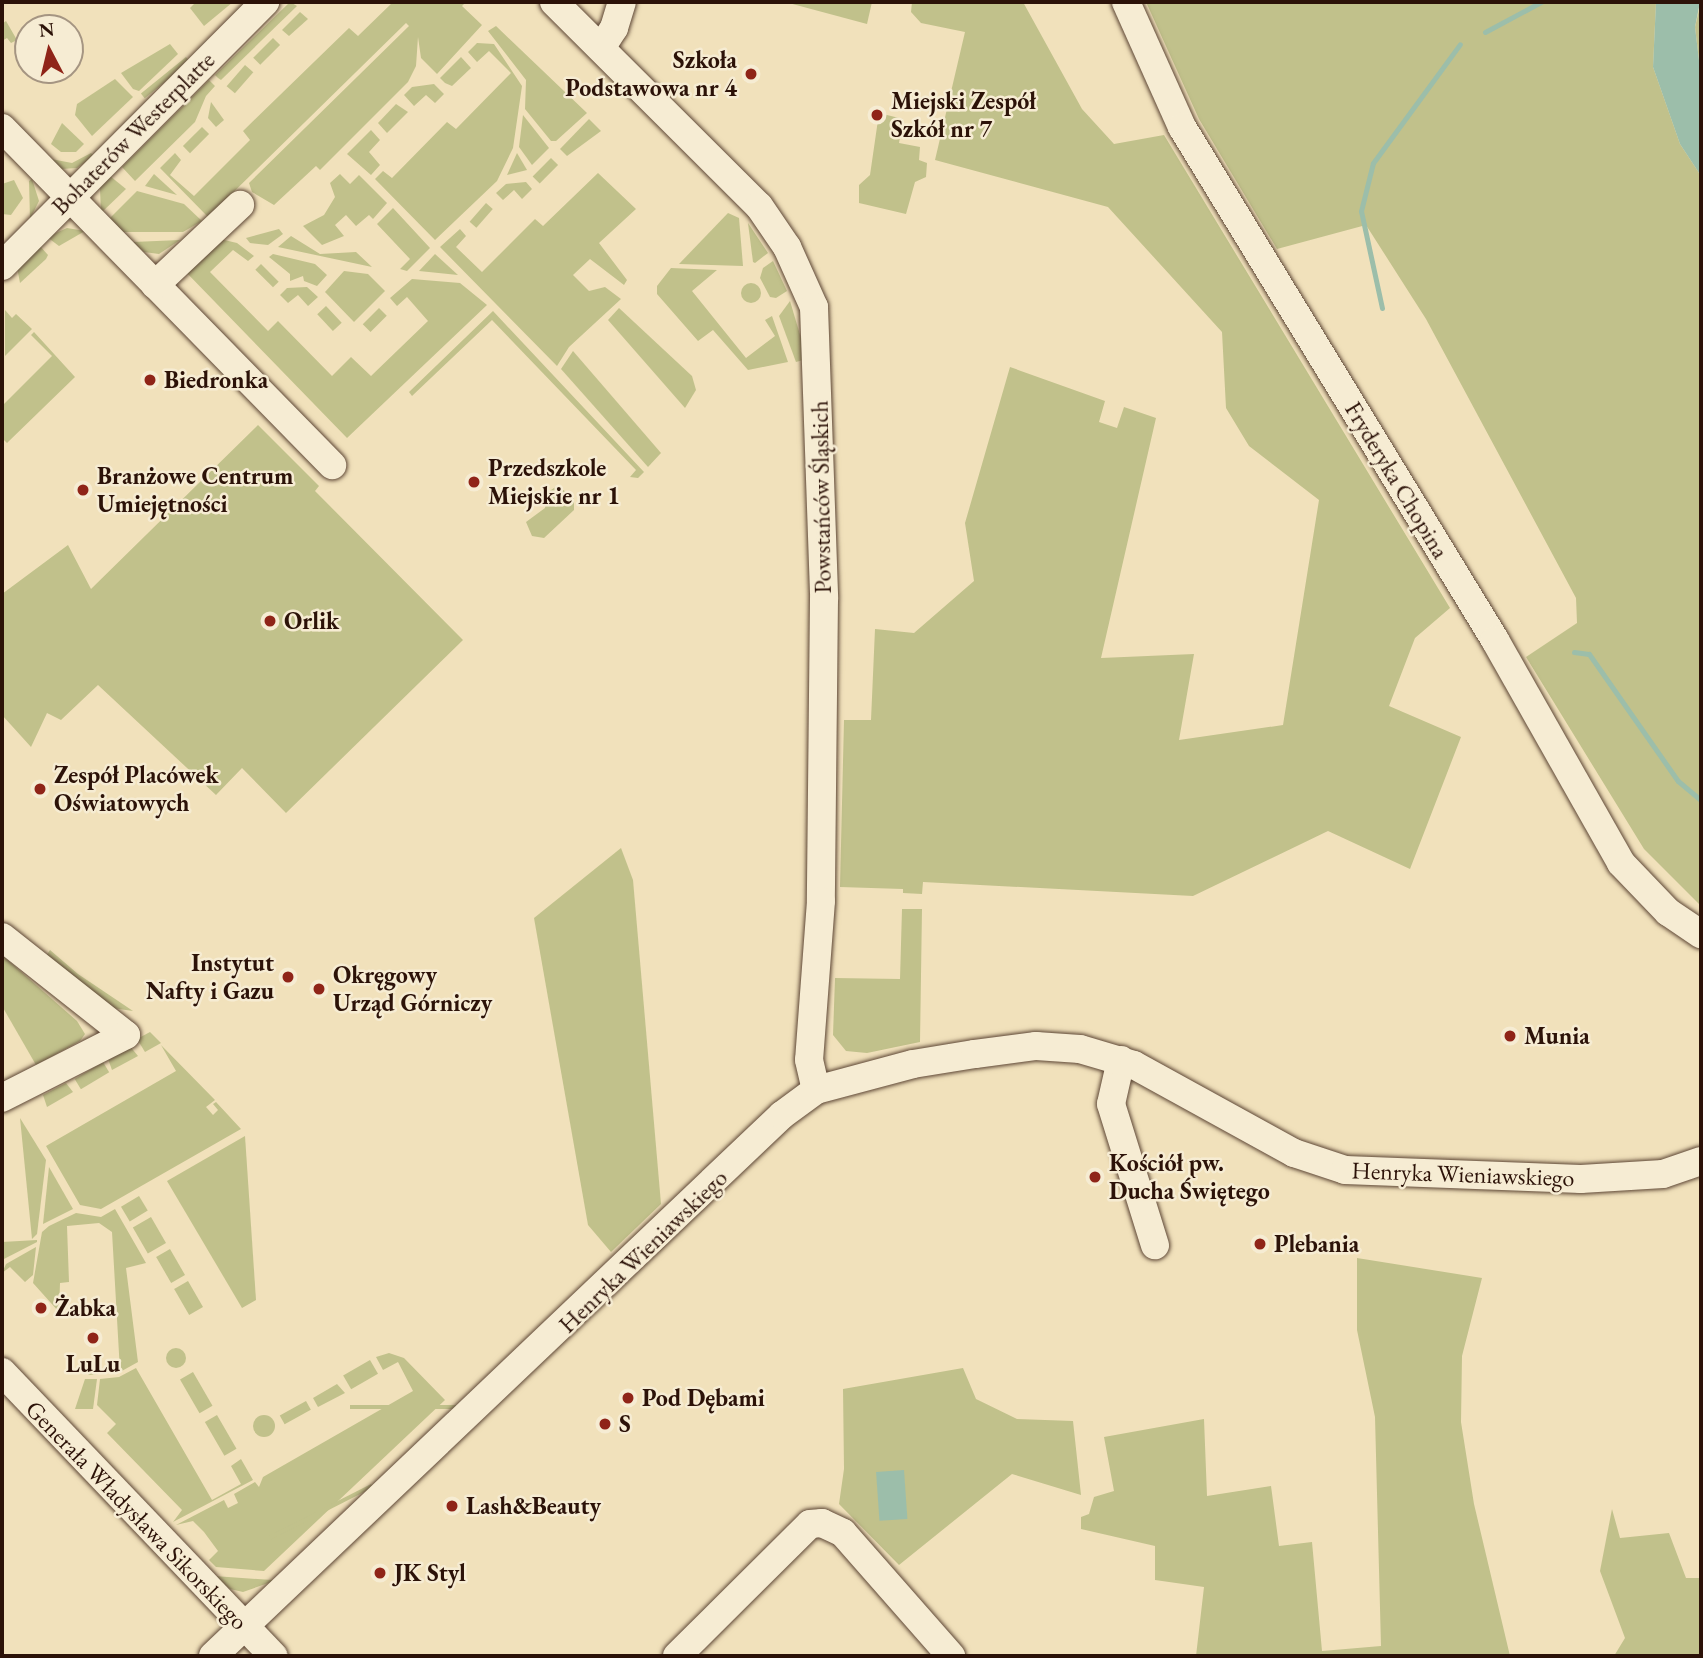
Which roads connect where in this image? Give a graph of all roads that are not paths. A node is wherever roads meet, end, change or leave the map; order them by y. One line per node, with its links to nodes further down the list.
1 (554, 2): 5 (street, Powstańców Śląskich)
2 (622, 2): 5 (street)
3 (1126, 2): 12 (street, Fryderyka Chopina)
4 (257, 4): 7 (street, Bohaterów Westerplatte)
5 (601, 48): 15 (street, Powstańców Śląskich)
6 (2, 128): 7 (street)
7 (69, 197): 9 (street, Bohaterów Westerplatte); 10 (street)
8 (240, 205): 10 (street)
9 (2, 266)
10 (155, 285): 11 (street)
11 (332, 465)
12 (1701, 934)
13 (2, 937): 16 (street)
14 (1121, 1060): 15 (street, Henryka Wieniawskiego); 17 (street, Henryka Wieniawskiego); 18 (street)
15 (816, 1090): 20 (street, Henryka Wieniawskiego)
16 (2, 1098)
17 (1701, 1161)
18 (1155, 1245)
19 (2, 1372): 20 (street, Generała Władysława Sikorskiego)
20 (244, 1626): 21 (street, Henryka Wieniawskiego); 22 (street, Generała Władysława Sikorskiego)
21 (213, 1656)
22 (273, 1656)
23 (677, 1656): 24 (street)
24 (951, 1656)

